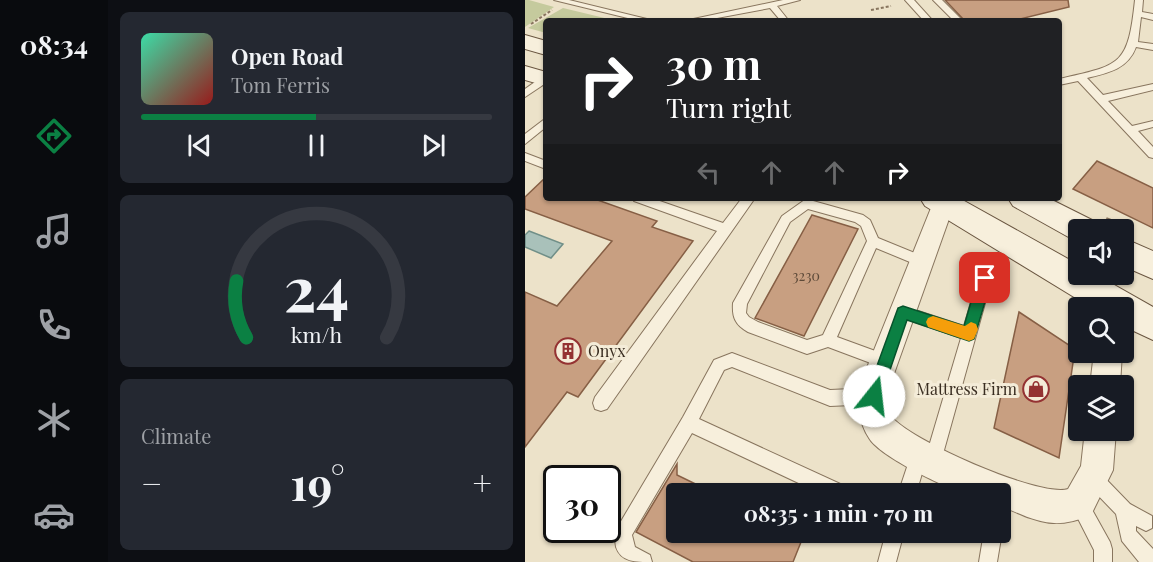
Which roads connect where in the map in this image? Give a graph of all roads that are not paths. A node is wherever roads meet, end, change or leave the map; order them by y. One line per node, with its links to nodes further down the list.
1 (795, 0): 7 (lane)
2 (909, 0): 14 (lane)
3 (937, 0): 15 (lane)
4 (1139, 0): 8 (lane)
5 (582, 2): 6 (lane); 10 (lane)
6 (557, 4)
7 (769, 6): 11 (lane); 12 (lane); 13 (lane)
8 (1138, 14): 9 (lane); 17 (lane)
9 (1153, 17)
10 (640, 18)
11 (704, 18)
12 (744, 18)
13 (782, 18)
14 (926, 18)
15 (956, 18)
16 (525, 42): 18 (street)
17 (1135, 44): 19 (lane); 21 (lane)
18 (543, 47)
19 (1153, 47)
20 (539, 77): 24 (lane)
21 (1080, 77): 22 (lane); 25 (lane)
22 (1062, 81)
23 (1153, 87): 25 (lane)
24 (525, 94)
25 (1101, 99): 28 (lane)
26 (543, 124): 29 (lane)
27 (1153, 124): 28 (lane)
28 (1129, 130): 30 (lane)
29 (525, 140)
30 (1153, 154)
31 (525, 158): 32 (lane)
32 (543, 164)
33 (646, 201): 39 (lane)
34 (747, 201): 39 (lane)
35 (943, 201): 42 (street)
36 (947, 201): 45 (street)
37 (1033, 203): 38 (street)
38 (1068, 222)
39 (725, 229): 53 (lane)
40 (873, 241): 42 (lane); 50 (lane); 50 (lane)
41 (1134, 257): 43 (street)
42 (922, 262): 46 (street)
43 (1153, 267)
44 (985, 278): 49 (lane)
45 (1103, 297)
46 (903, 312): 49 (lane); 51 (street)
47 (1134, 314): 48 (street)
48 (1153, 324)
49 (969, 334): 56 (lane)
50 (828, 340): 51 (lane)
51 (884, 361): 52 (street)
52 (874, 396): 54 (lane); 56 (street)
53 (601, 404)
54 (689, 423): 57 (lane); 66 (lane)
55 (1098, 441): 60 (street)
56 (926, 458): 58 (lane); 59 (street)
57 (819, 483)
58 (913, 483)
59 (981, 483)
60 (1087, 491): 61 (street); 62 (lane); 69 (lane)
61 (1011, 496)
62 (1123, 510): 63 (lane); 70 (lane)
63 (1146, 522)
64 (892, 543): 67 (lane)
65 (991, 543): 68 (lane)
66 (643, 562)
67 (887, 562)
68 (988, 562)
69 (1104, 562)
70 (1152, 562)

